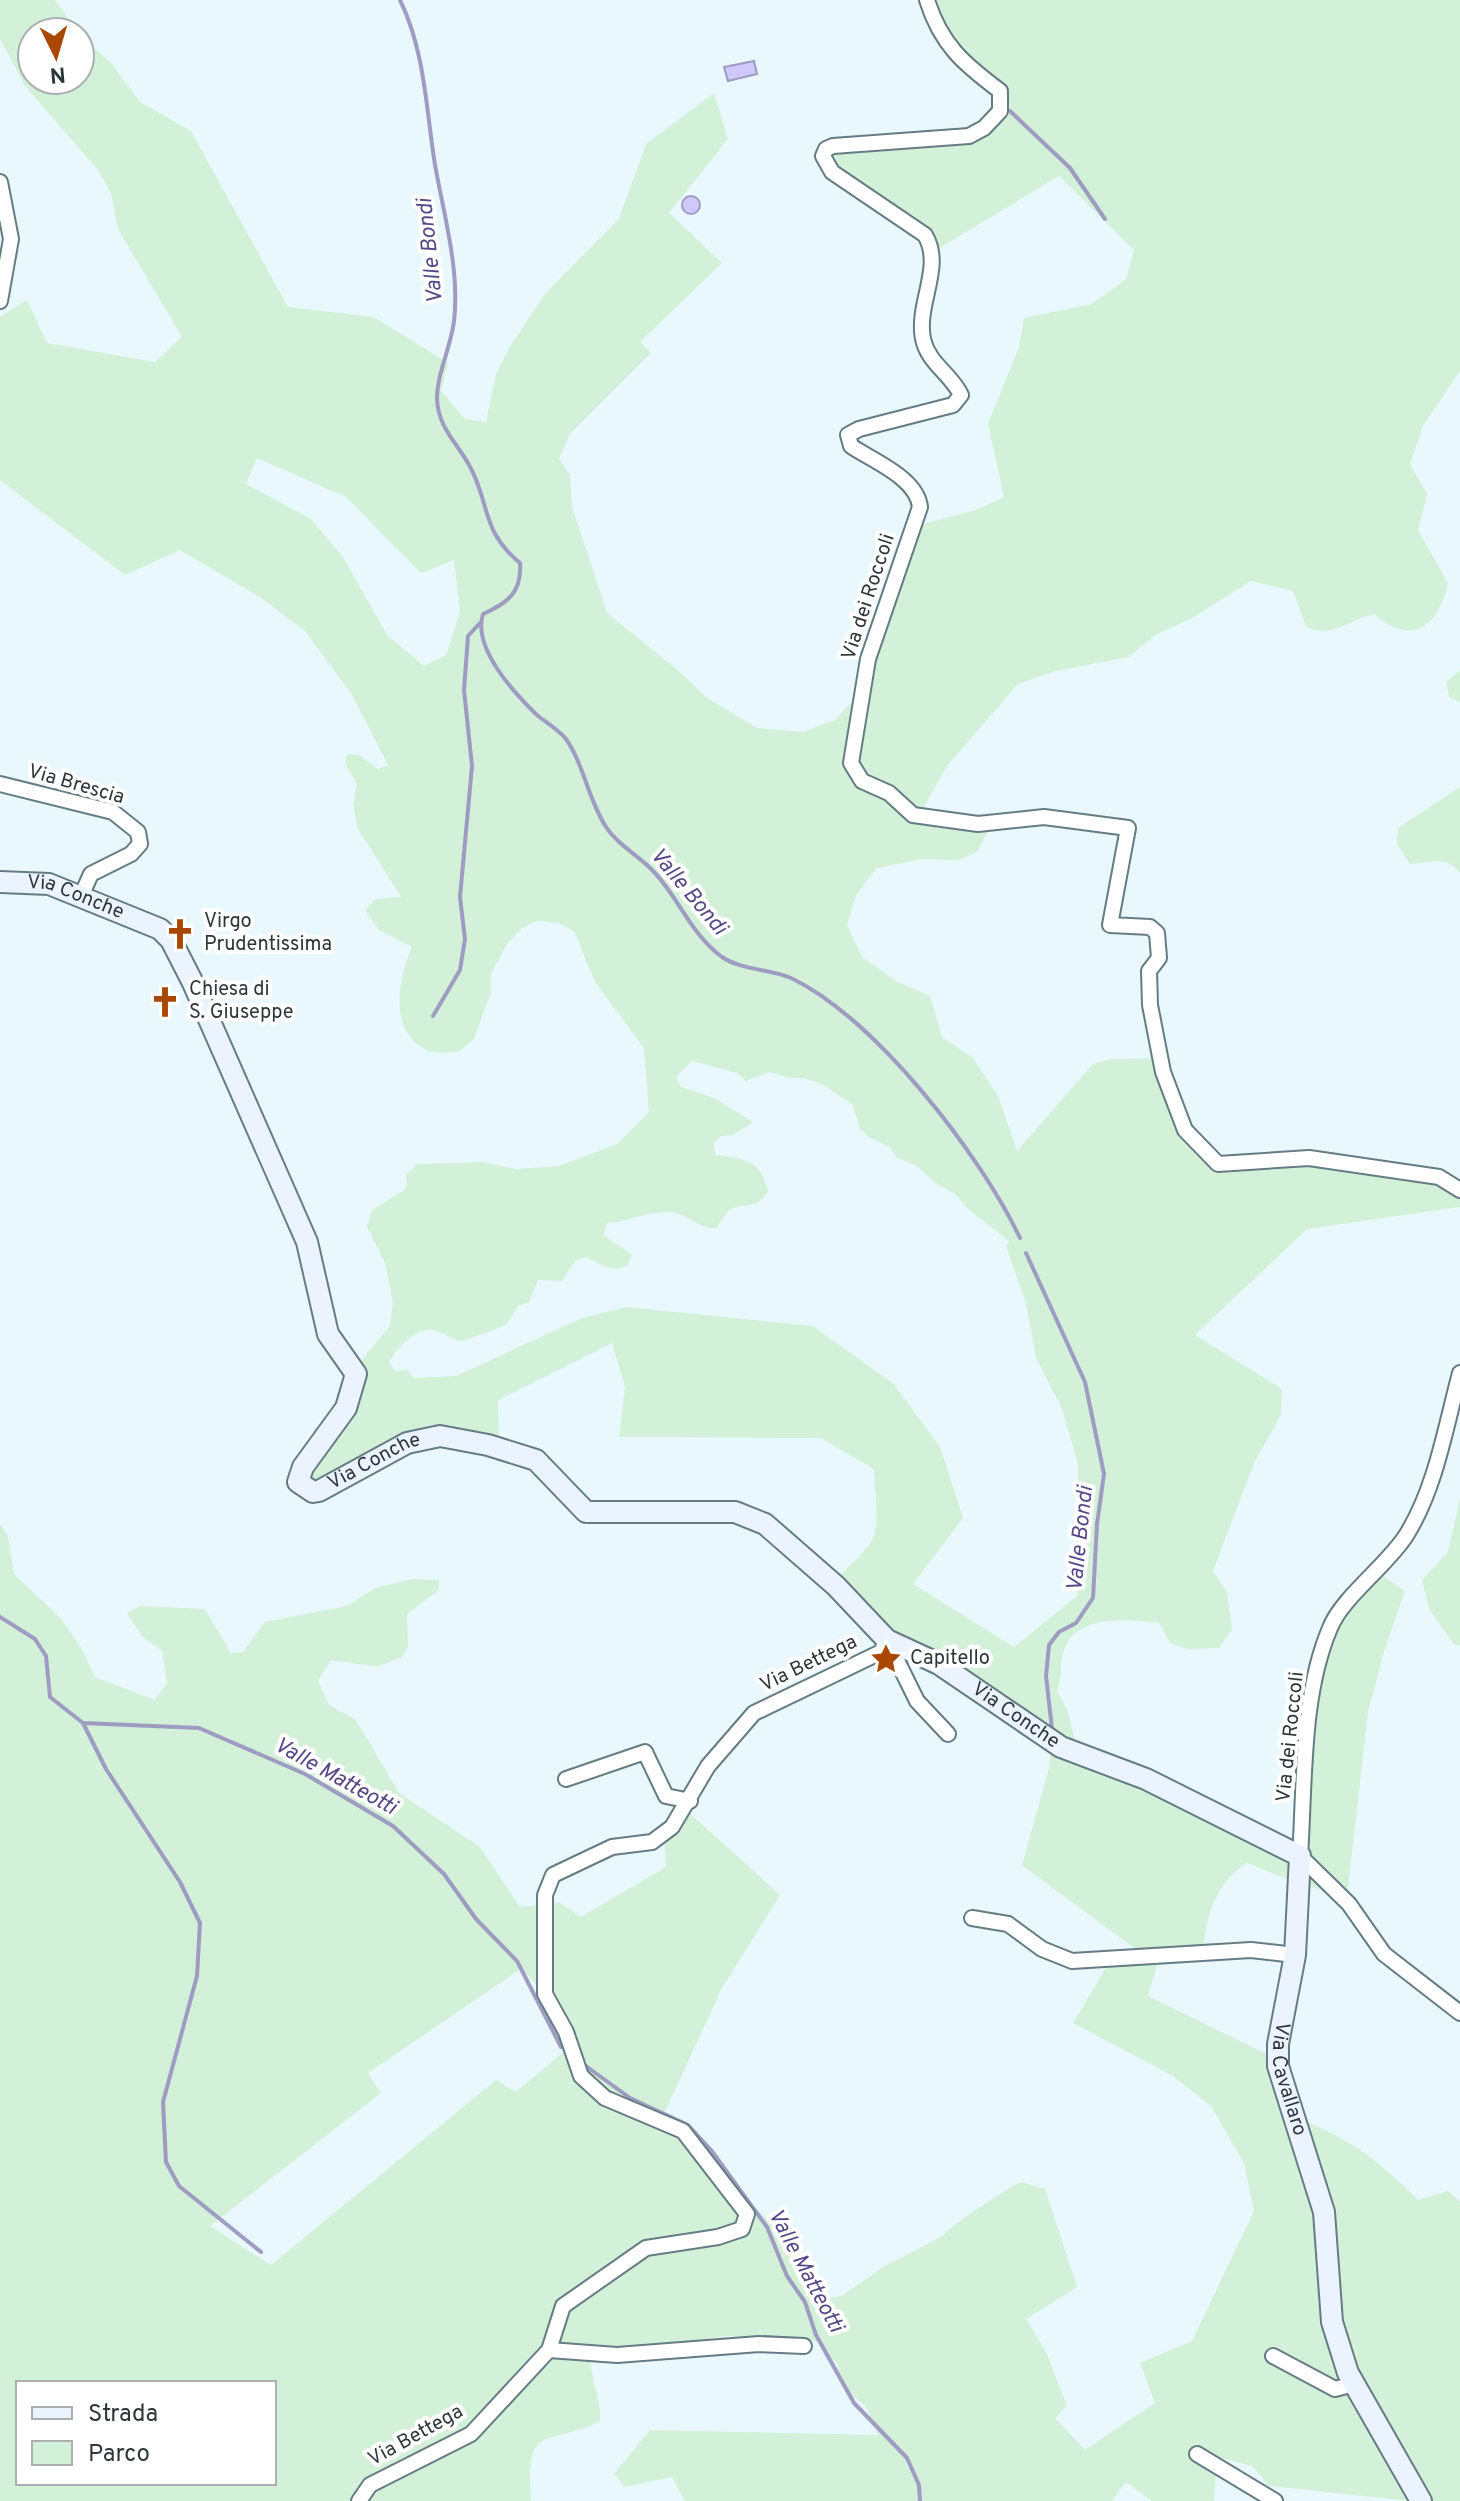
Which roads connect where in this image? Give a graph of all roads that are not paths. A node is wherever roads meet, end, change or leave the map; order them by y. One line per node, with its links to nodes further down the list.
1 (927, 0): 7 (street, Via dei Roccoli)
2 (0, 182): 3 (street)
3 (0, 301)
4 (0, 784): 6 (street, Via Brescia)
5 (0, 882): 6 (street, Via Conche)
6 (82, 894): 9 (street, Via Conche)
7 (1460, 1190)
8 (1460, 1373): 13 (street, Via dei Roccoli)
9 (887, 1640): 10 (street); 12 (street, Via Bettega); 13 (street, Via Conche)
10 (948, 1734)
11 (566, 1779): 12 (street)
12 (690, 1801): 18 (street, Via Bettega)
13 (1300, 1856): 15 (street, Via Cavallaro); 16 (street)
14 (972, 1918): 15 (street)
15 (1295, 1955): 20 (street, Via Cavallaro)
16 (1460, 2013)
17 (804, 2346): 18 (street)
18 (549, 2350): 22 (street, Via Bettega)
19 (1273, 2356): 20 (street)
20 (1354, 2384): 24 (street, Via Cavallaro)
21 (1197, 2454): 23 (street)
22 (359, 2501)
23 (1275, 2501)
24 (1421, 2501)

